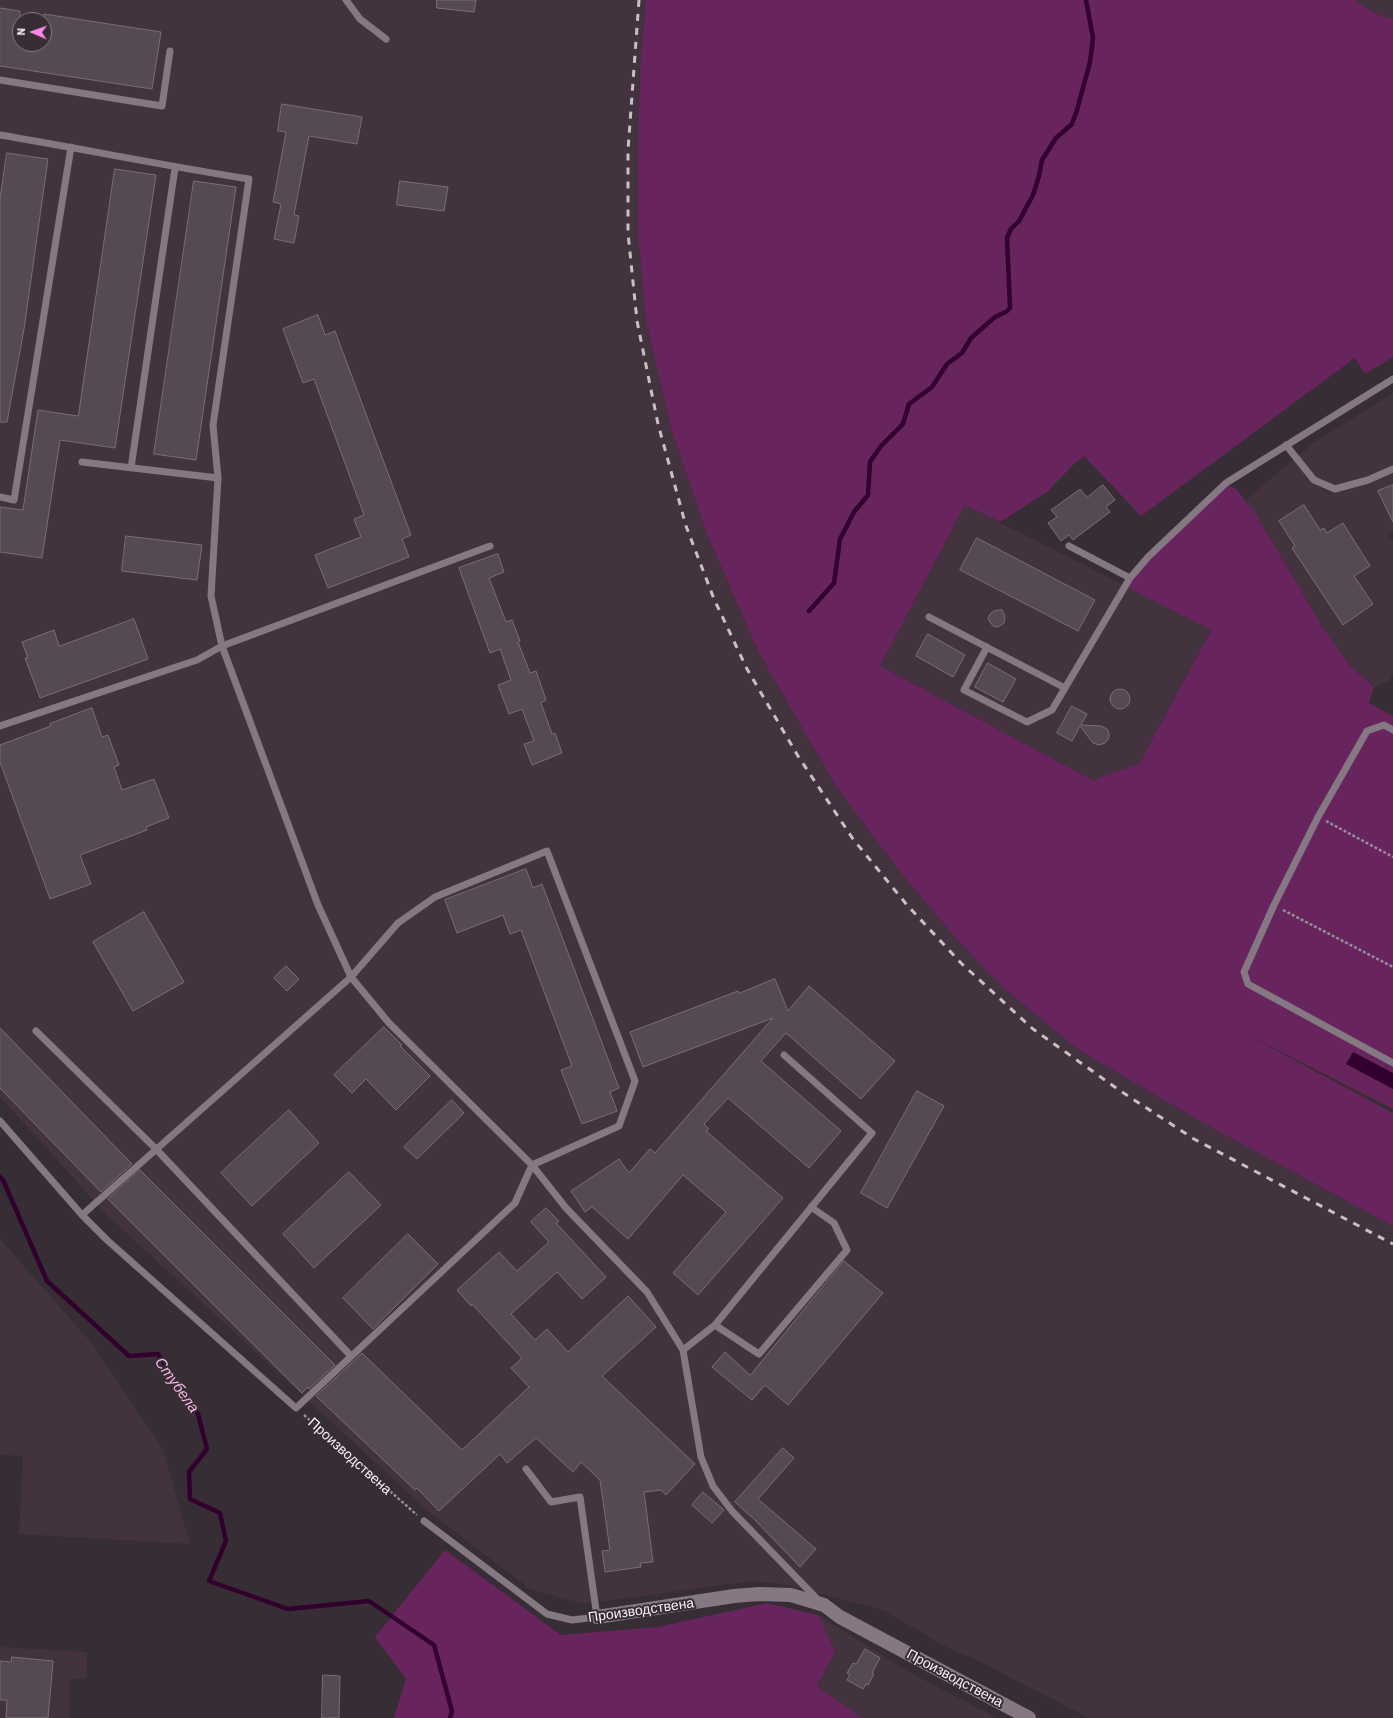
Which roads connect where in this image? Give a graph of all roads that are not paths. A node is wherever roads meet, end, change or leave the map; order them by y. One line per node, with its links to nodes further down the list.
1 (346, 0): 2 (lane)
2 (386, 39)
3 (170, 51): 4 (lane)
4 (0, 80)
5 (0, 135): 6 (lane)
6 (71, 147): 7 (lane); 14 (lane)
7 (175, 168): 11 (lane); 13 (lane)
8 (1393, 379): 9 (lane)
9 (1286, 445): 12 (lane); 17 (lane)
10 (82, 462): 11 (lane)
11 (131, 468): 13 (lane)
12 (1393, 469)
13 (218, 478): 19 (lane)
14 (0, 497)
15 (490, 546): 19 (lane)
16 (1069, 546): 17 (lane)
17 (1130, 578): 21 (lane)
18 (929, 617): 20 (lane)
19 (222, 646): 22 (lane); 24 (lane)
20 (986, 647): 21 (lane); 21 (lane)
21 (1065, 688)
22 (0, 726)
23 (1393, 730): 27 (lane)
24 (351, 977): 29 (lane); 30 (lane); 30 (lane)
25 (36, 1030): 29 (lane)
26 (784, 1055): 31 (lane)
27 (1393, 1064)
28 (0, 1121): 32 (lane)
29 (156, 1149): 32 (lane); 35 (lane)
30 (532, 1165): 34 (lane); 35 (lane)
31 (811, 1207): 33 (lane); 33 (lane)
32 (82, 1215): 35 (lane)
33 (716, 1325): 34 (lane)
34 (682, 1350): 38 (lane)
35 (351, 1356)
36 (526, 1469): 39 (lane)
37 (424, 1521): 39 (lane, Производствена)
38 (824, 1605): 39 (street, Производствена); 40 (street, Производствена)
39 (597, 1617)
40 (1029, 1718)

